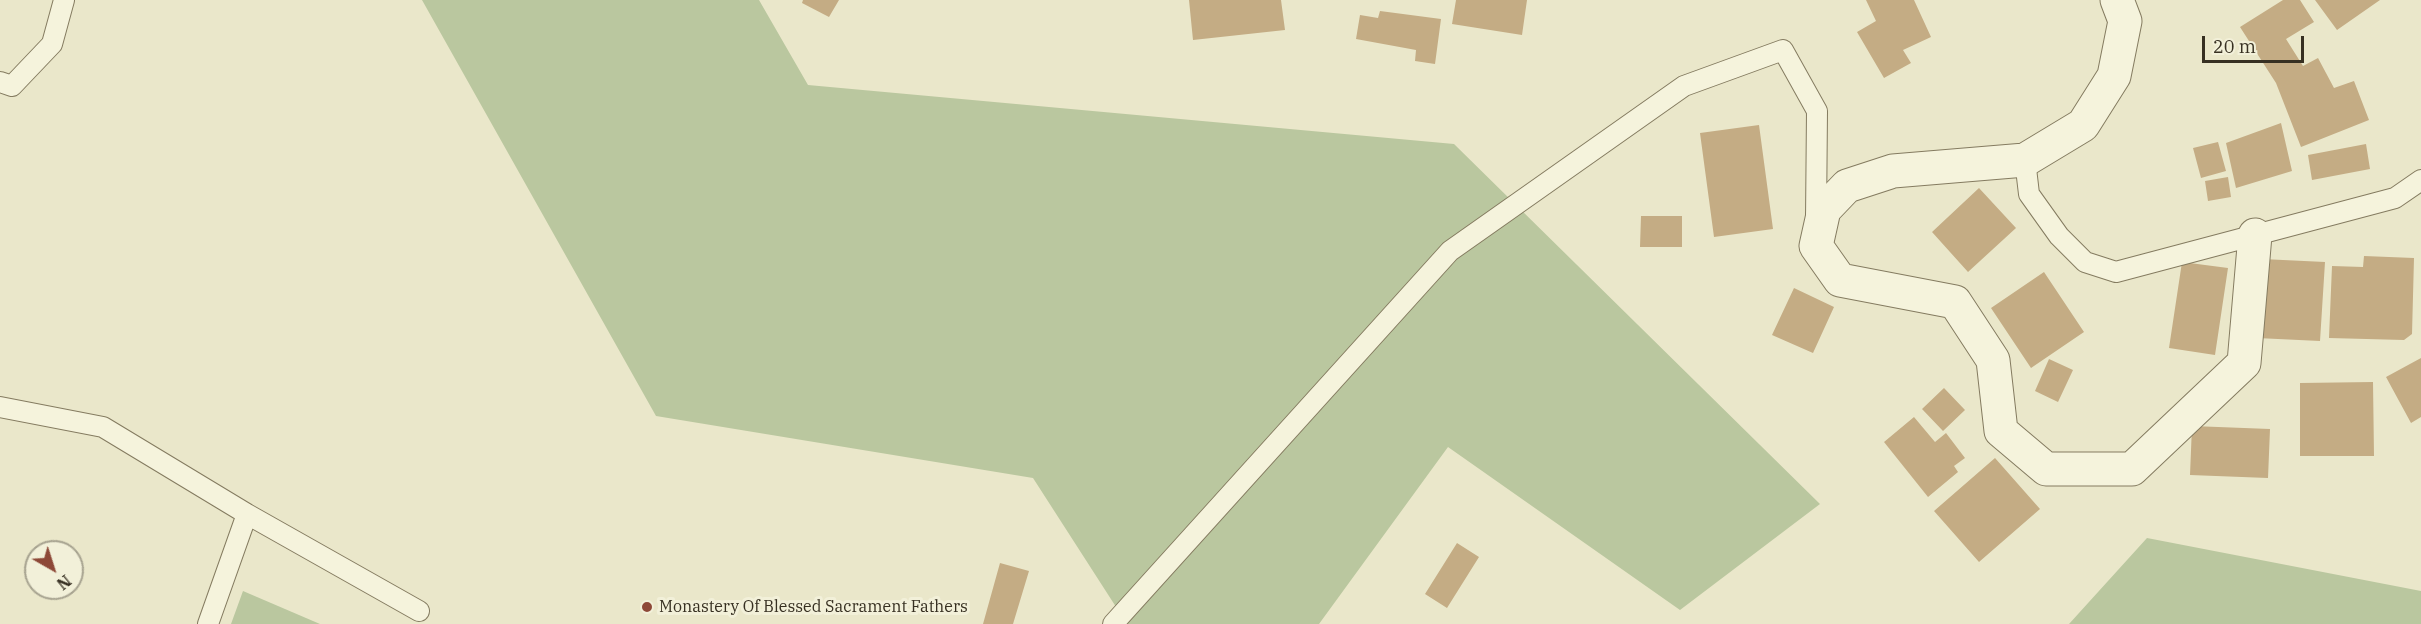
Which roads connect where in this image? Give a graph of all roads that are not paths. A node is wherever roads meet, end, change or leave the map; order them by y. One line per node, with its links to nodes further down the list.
1 (64, 0): 3 (lane)
2 (2117, 0): 4 (street)
3 (0, 82)
4 (2025, 160): 6 (lane); 7 (street)
5 (2421, 180): 6 (lane)
6 (2254, 235): 7 (street)
7 (1816, 246): 12 (lane)
8 (0, 406): 9 (lane)
9 (247, 514): 10 (lane); 11 (lane)
10 (418, 611)
11 (208, 624)
12 (1113, 624)

